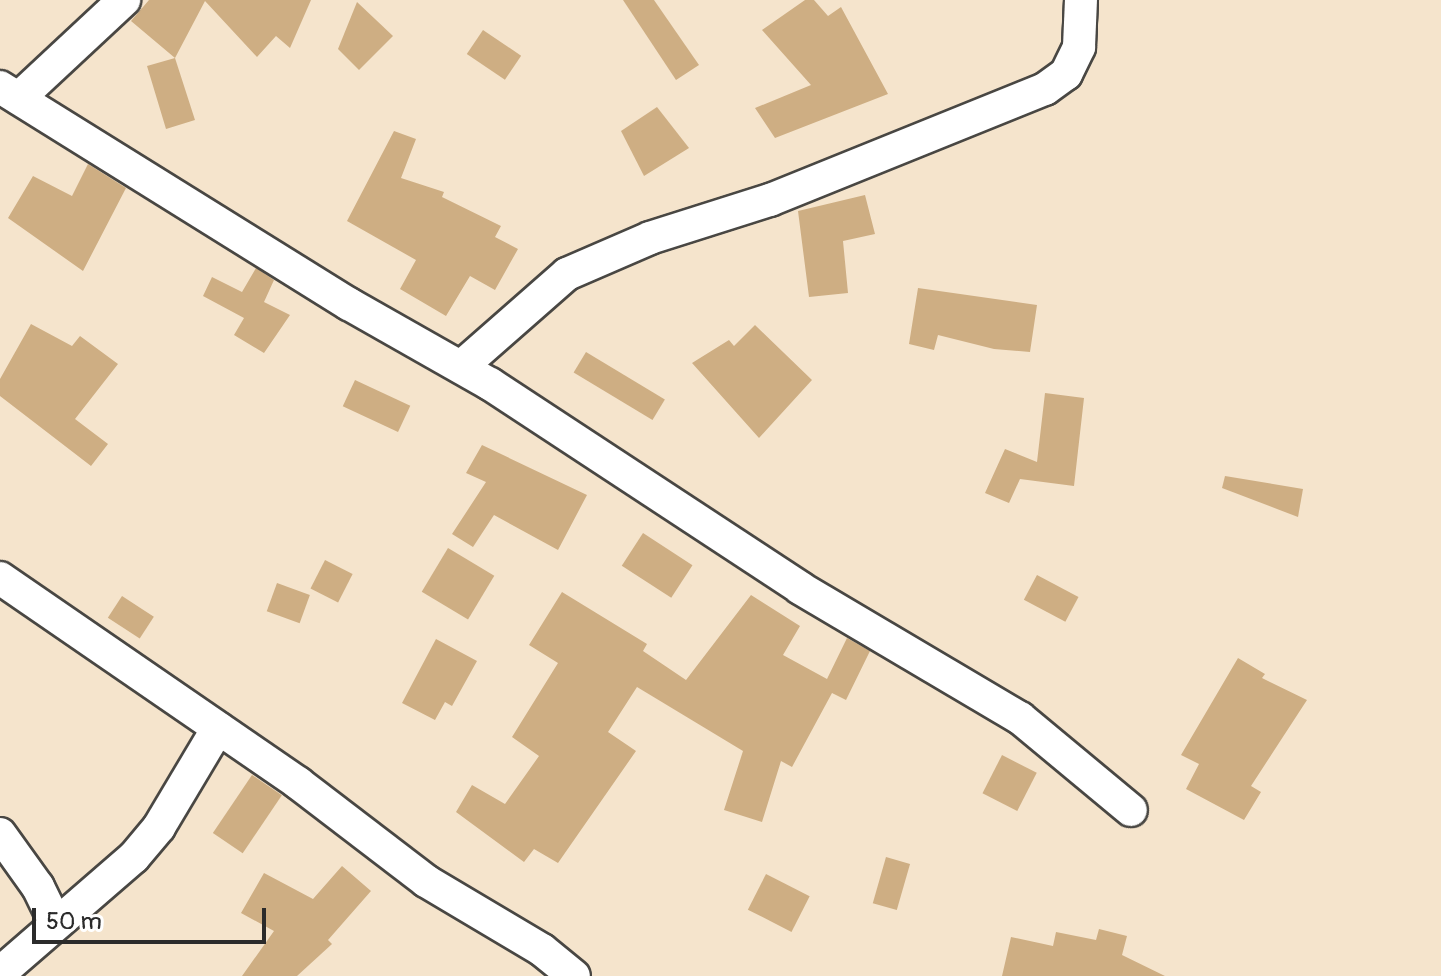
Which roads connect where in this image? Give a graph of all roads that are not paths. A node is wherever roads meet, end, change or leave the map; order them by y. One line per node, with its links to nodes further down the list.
1 (124, 0): 3 (street)
2 (1081, 0): 4 (street)
3 (9, 92): 4 (street)
4 (461, 367): 7 (street)
5 (0, 578): 6 (street)
6 (218, 728): 9 (street); 11 (street)
7 (1131, 810)
8 (0, 834): 9 (street)
9 (55, 922): 10 (street)
10 (0, 973)
11 (574, 976)

